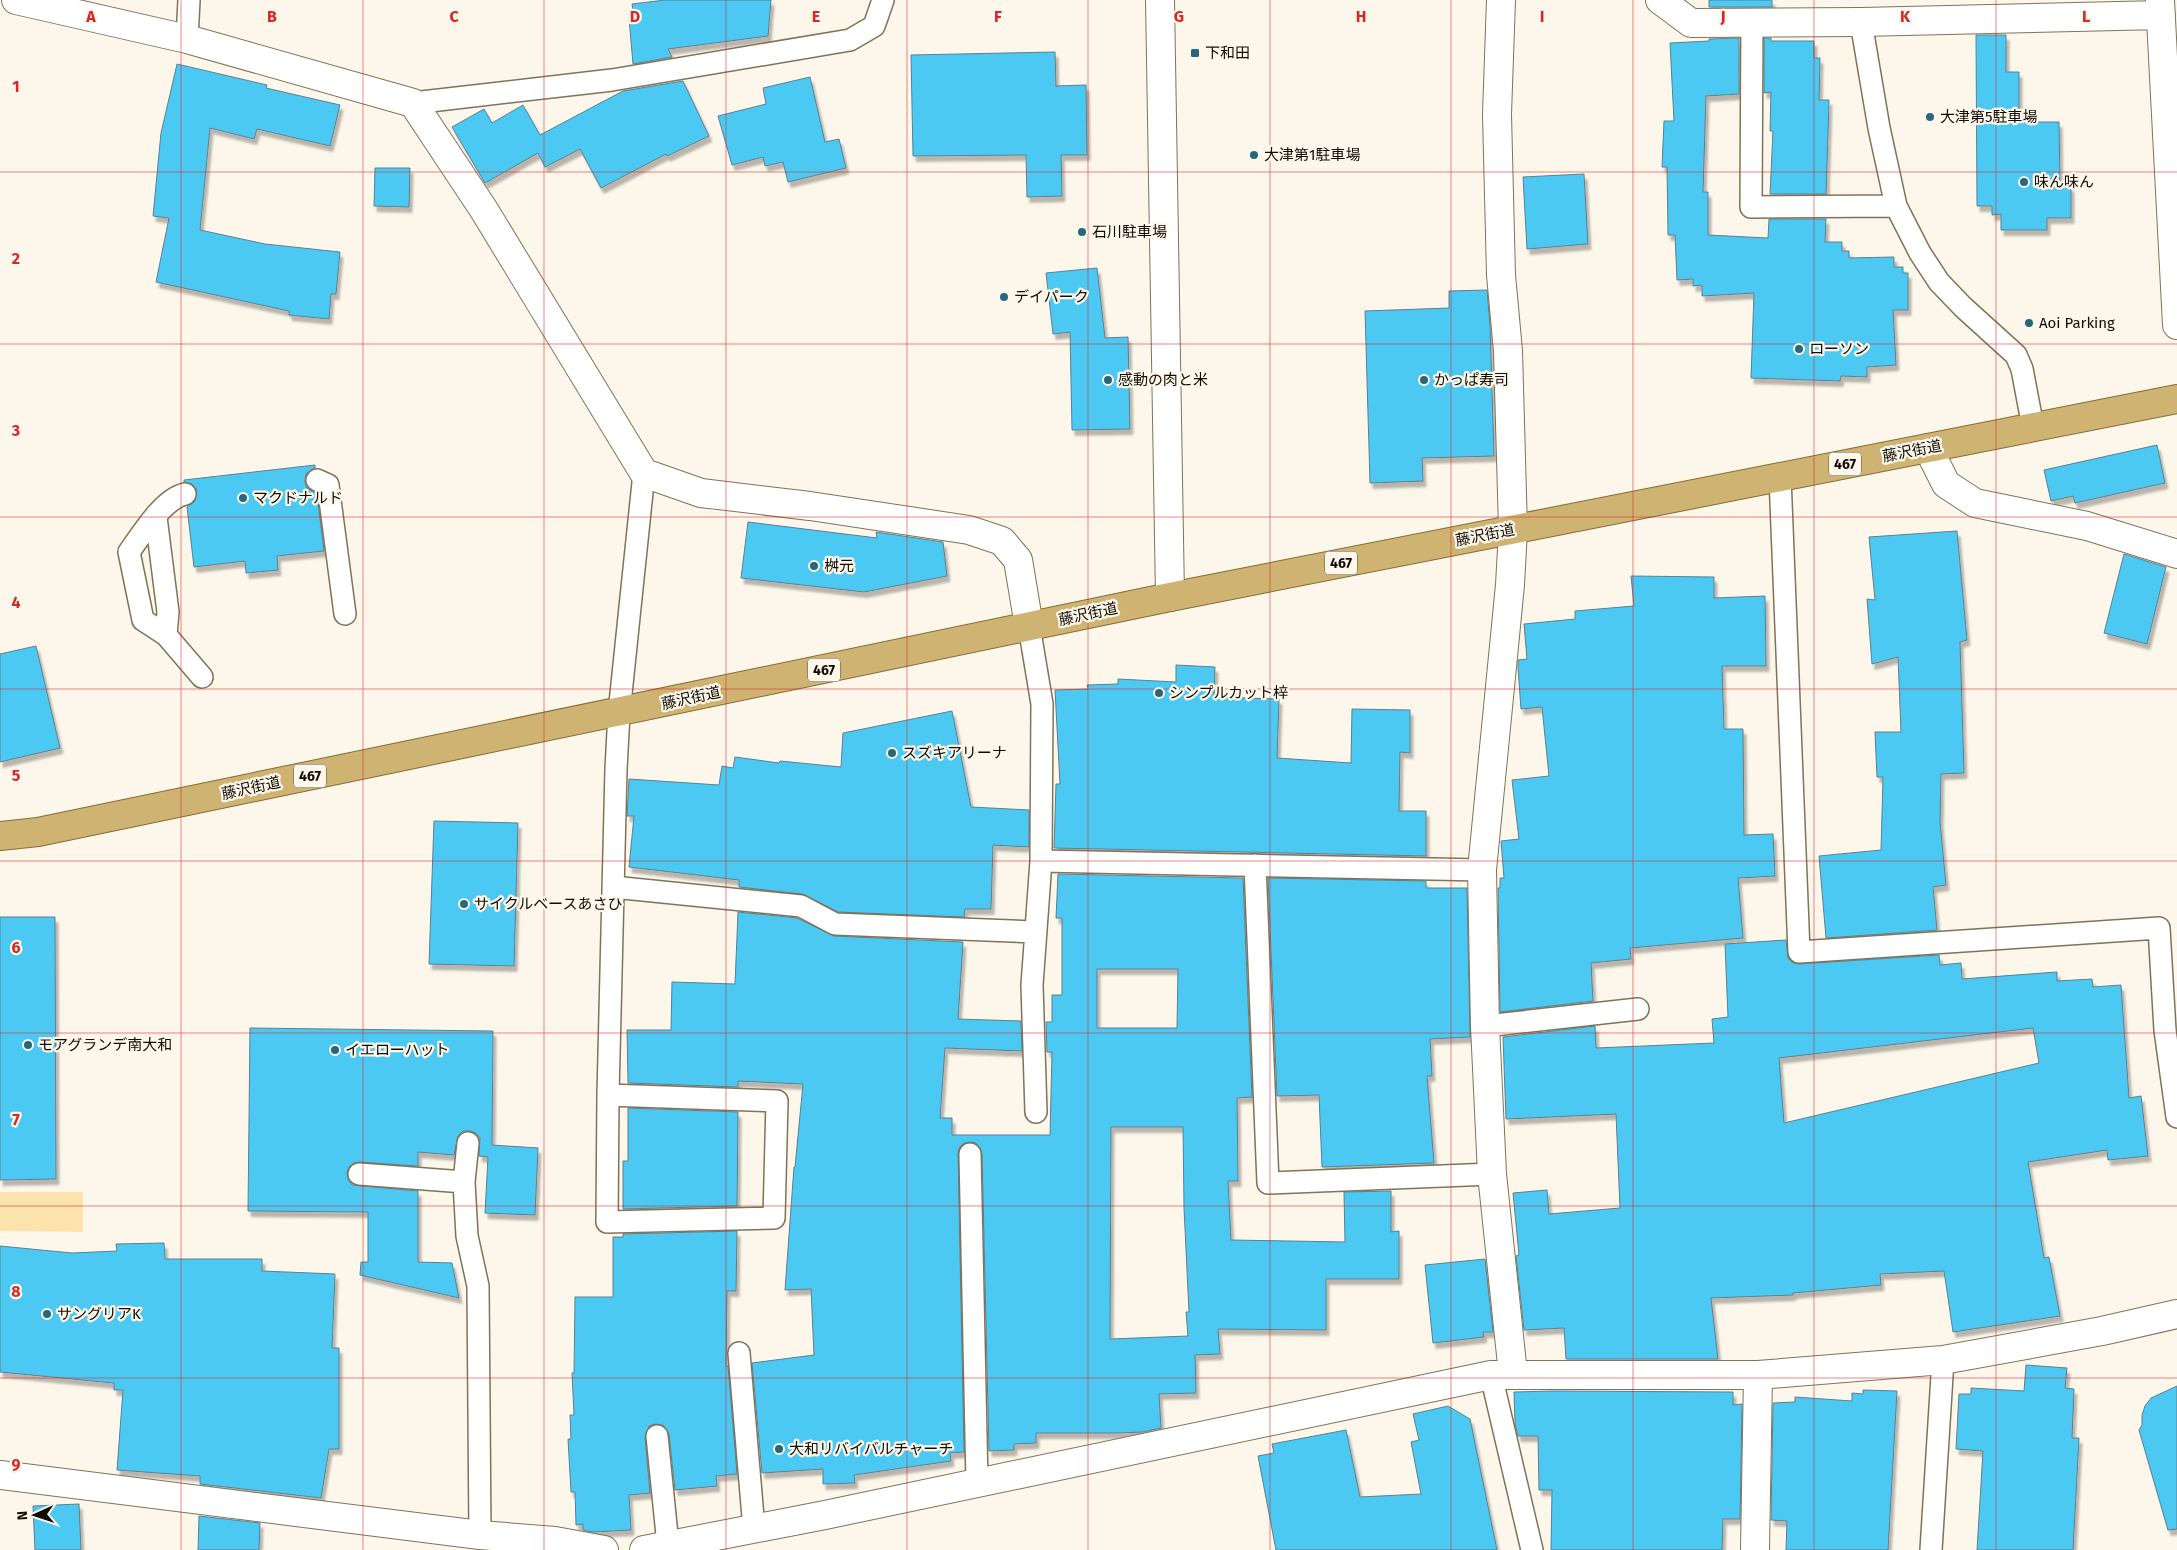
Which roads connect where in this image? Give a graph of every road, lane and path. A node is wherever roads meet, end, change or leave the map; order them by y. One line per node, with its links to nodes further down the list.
1 (16, 0): 10 (street)
2 (189, 0): 10 (lane)
3 (883, 0): 11 (lane)
4 (1160, 0): 24 (street)
5 (1501, 0): 22 (street)
6 (1660, 0): 8 (street)
7 (2160, 7): 9 (street); 13 (street)
8 (1752, 21): 9 (street); 12 (lane)
9 (1861, 22): 12 (lane)
10 (187, 39): 11 (street)
11 (413, 104): 17 (street)
12 (1896, 206): 15 (lane)
13 (2177, 325)
14 (2177, 399): 15 (highway, 藤沢街道 / 467)
15 (2033, 427): 16 (highway, 藤沢街道 / 467)
16 (1928, 448): 18 (highway, 藤沢街道 / 467); 23 (street)
17 (644, 473): 26 (street); 29 (lane)
18 (1780, 477): 22 (highway, 藤沢街道 / 467); 40 (lane)
19 (317, 480): 25 (lane)
20 (186, 494): 21 (lane)
21 (156, 517): 27 (lane); 27 (lane)
22 (1513, 530): 24 (highway, 藤沢街道 / 467); 33 (street)
23 (2177, 554)
24 (1170, 597): 26 (highway, 藤沢街道 / 467)
25 (345, 614)
26 (1029, 626): 29 (highway, 藤沢街道 / 467); 31 (lane)
27 (166, 636): 28 (lane)
28 (202, 677)
29 (619, 713): 30 (highway, 藤沢街道 / 467); 34 (lane)
30 (0, 836)
31 (1041, 860): 32 (lane); 35 (lane)
32 (1255, 865): 33 (lane); 44 (lane)
33 (1482, 870): 37 (street)
34 (613, 887): 35 (lane); 38 (lane)
35 (1035, 932): 39 (lane)
36 (1638, 1009): 37 (lane)
37 (1486, 1026): 44 (street)
38 (608, 1095): 38 (lane)
39 (1036, 1112)
40 (2177, 1117)
41 (468, 1144): 45 (lane)
42 (970, 1154): 53 (lane)
43 (359, 1174): 45 (lane)
44 (1492, 1174): 49 (street)
45 (464, 1182): 55 (lane)
46 (2177, 1314): 48 (street)
47 (739, 1354): 54 (lane)
48 (1943, 1360): 50 (street); 60 (lane)
49 (1502, 1375): 50 (street); 53 (street); 58 (lane)
50 (1758, 1375): 59 (street)
51 (657, 1436): 56 (lane)
52 (0, 1475): 55 (street)
53 (977, 1483): 54 (street)
54 (754, 1529): 56 (street)
55 (480, 1535): 57 (street)
56 (656, 1548)
57 (604, 1550)
58 (1532, 1550)
59 (1755, 1550)
60 (1930, 1550)

